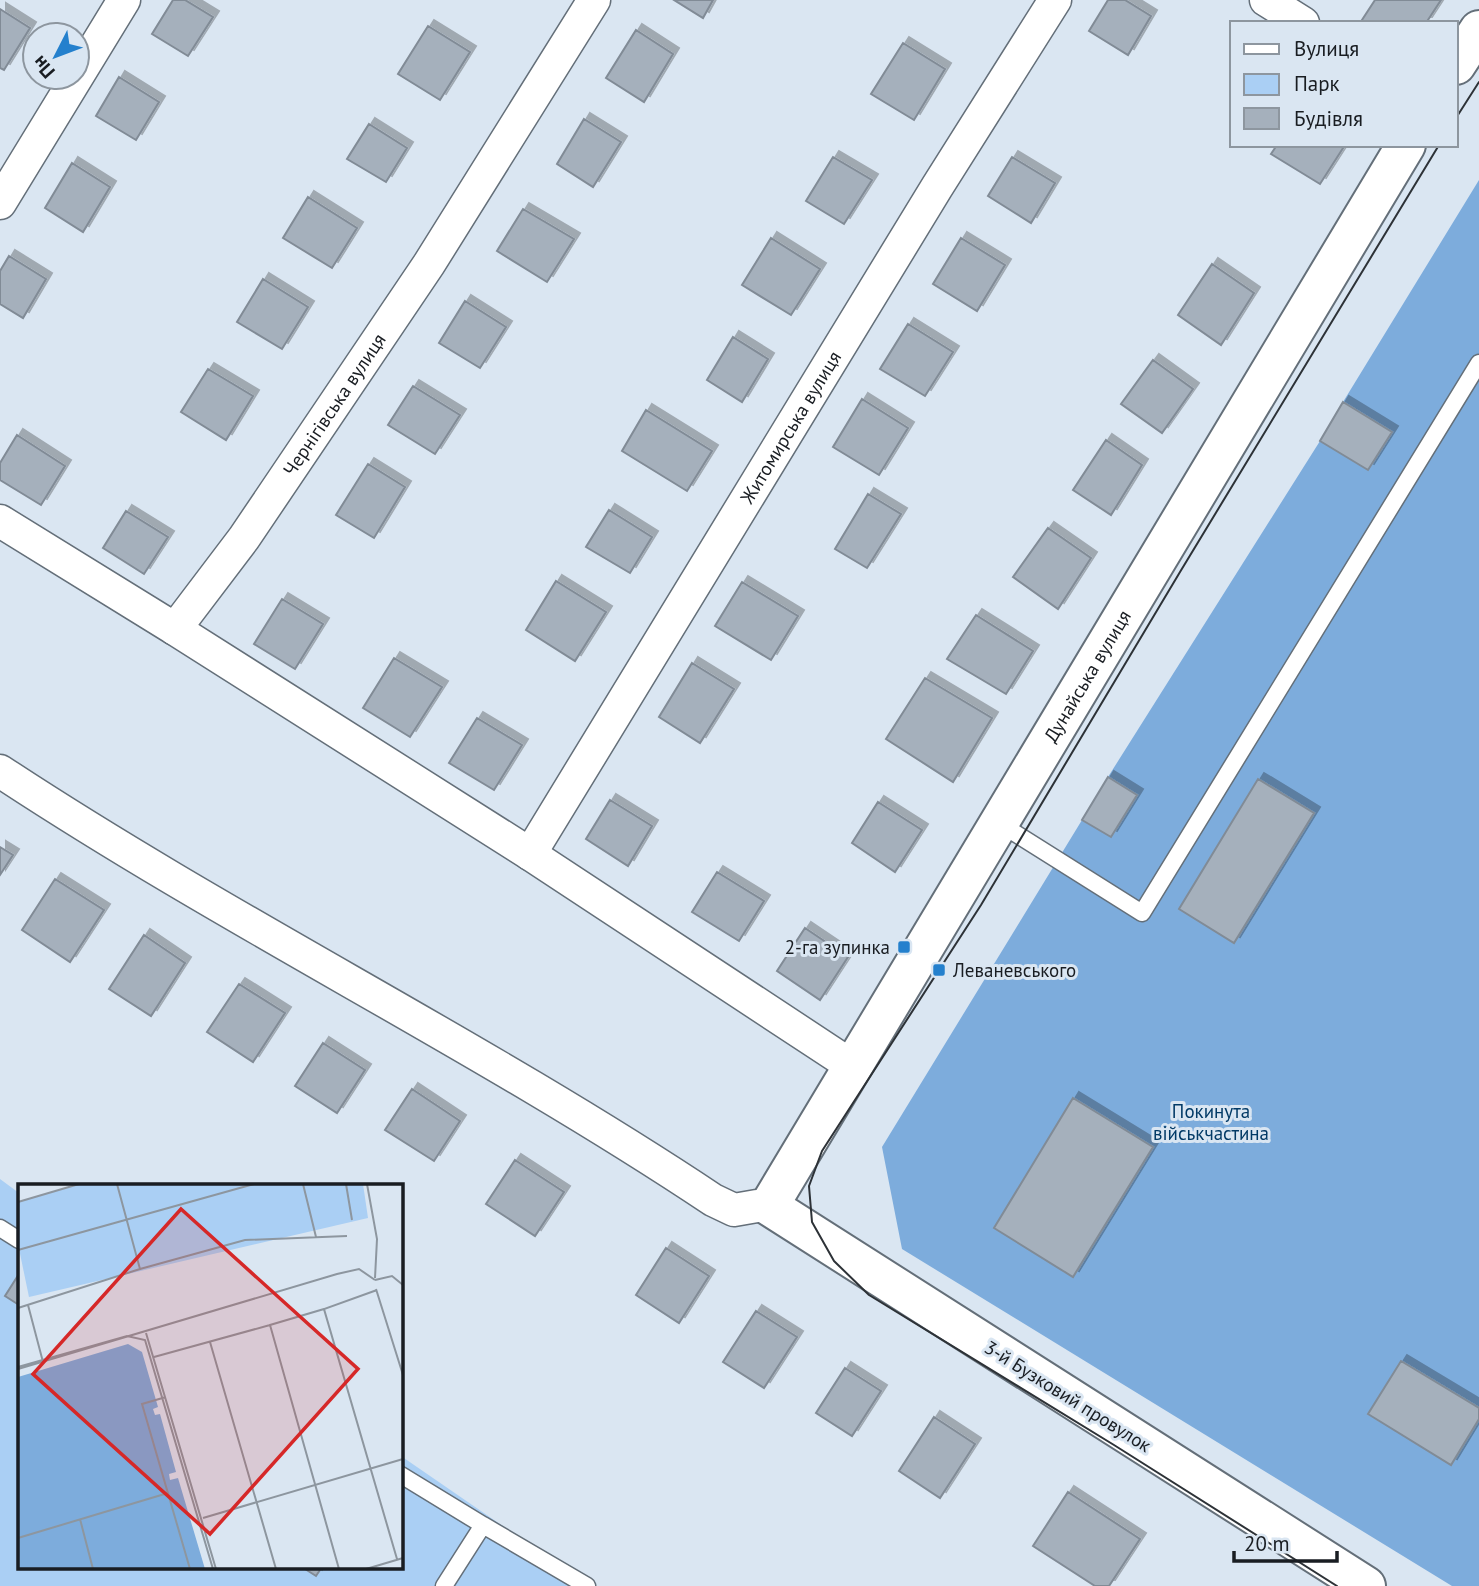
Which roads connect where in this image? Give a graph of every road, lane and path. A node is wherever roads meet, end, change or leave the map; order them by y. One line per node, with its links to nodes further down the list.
1 (124, 0): 9 (street)
2 (594, 0): 14 (street, Чернігівська вулиця)
3 (1055, 0): 17 (street, Житомирська вулиця)
4 (1266, 0): 5 (street)
5 (1300, 21)
6 (1479, 30): 7 (street)
7 (1458, 62)
8 (1405, 147): 16 (street, Дунайська вулиця)
9 (0, 204)
10 (1479, 363): 11 (lane)
11 (1464, 388): 12 (lane); 16 (lane)
12 (1479, 397)
13 (0, 521): 14 (street)
14 (175, 629): 17 (street)
15 (0, 771): 19 (street)
16 (998, 823): 18 (street, Дунайська вулиця)
17 (530, 854): 18 (street)
18 (852, 1066): 19 (street, Дунайська вулиця)
19 (769, 1206): 26 (street, 3-й Бузковий провулок)
20 (0, 1228): 21 (lane)
21 (18, 1239)
22 (402, 1476): 23 (lane)
23 (483, 1525): 24 (lane); 25 (lane)
24 (444, 1586)
25 (587, 1586)
26 (1366, 1586)

